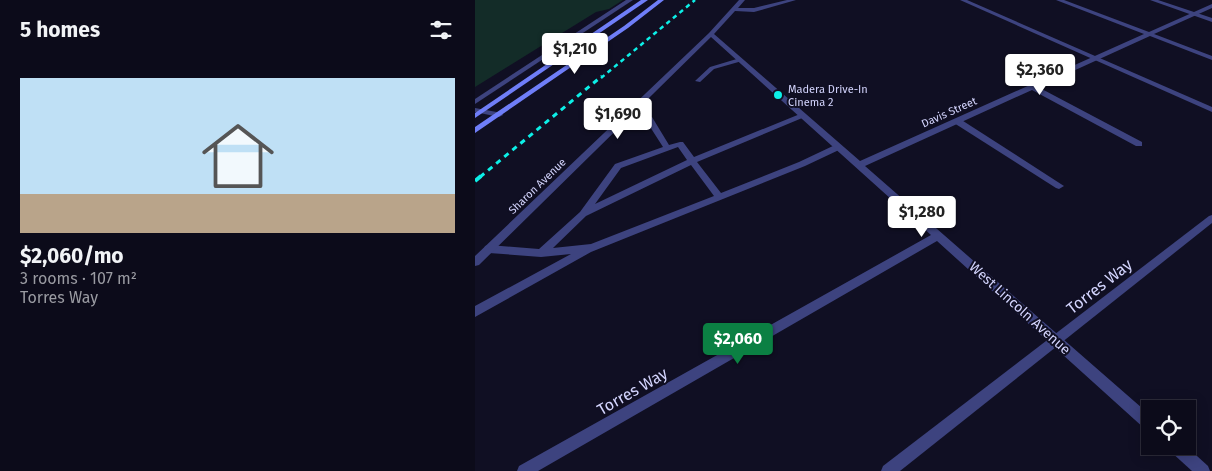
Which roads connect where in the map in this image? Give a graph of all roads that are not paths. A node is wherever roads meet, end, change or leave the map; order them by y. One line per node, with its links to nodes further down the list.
1 (630, 0): 20 (street)
2 (645, 0): 22 (main road)
3 (661, 0): 23 (main road)
4 (742, 0): 10 (street, Sharon Avenue)
5 (793, 0): 10 (street)
6 (963, 0): 16 (street)
7 (1059, 0): 14 (street)
8 (1153, 0): 11 (street)
9 (1212, 6): 11 (street, Davis Street)
10 (735, 9): 13 (street, Sharon Avenue)
11 (1195, 14): 12 (street); 14 (street, Davis Street)
12 (1212, 20)
13 (711, 34): 17 (street, West Lincoln Avenue); 39 (street, Sharon Avenue)
14 (1150, 34): 15 (street); 16 (street, Davis Street)
15 (1212, 58)
16 (1096, 59): 19 (street, Davis Street); 21 (street)
17 (740, 60): 18 (street); 24 (street, West Lincoln Avenue)
18 (698, 81)
19 (1033, 87): 26 (street, Davis Street); 28 (street)
20 (475, 102)
21 (1210, 107)
22 (477, 113): 23 (street)
23 (499, 115): 27 (main road)
24 (803, 116): 29 (street, West Lincoln Avenue); 31 (street)
25 (649, 119): 30 (street)
26 (957, 121): 32 (street, Davis Street); 33 (street)
27 (475, 132)
28 (1139, 144)
29 (838, 147): 32 (street, West Lincoln Avenue); 34 (street)
30 (667, 148): 31 (street); 35 (street)
31 (692, 161): 34 (street); 35 (street)
32 (859, 165): 37 (street, West Lincoln Avenue)
33 (1059, 186)
34 (719, 196): 38 (street)
35 (583, 214): 40 (street)
36 (1212, 218): 43 (street, Torres Way)
37 (939, 236): 43 (street, West Lincoln Avenue); 46 (street, Torres Way)
38 (592, 248): 40 (street); 42 (street)
39 (489, 249): 40 (street); 41 (street, Sharon Avenue)
40 (541, 254)
41 (475, 262)
42 (475, 312)
43 (1056, 340): 44 (street, West Lincoln Avenue); 47 (street, Torres Way)
44 (1141, 416)
45 (1185, 455): 48 (street)
46 (524, 471)
47 (889, 471)
48 (1203, 471)

